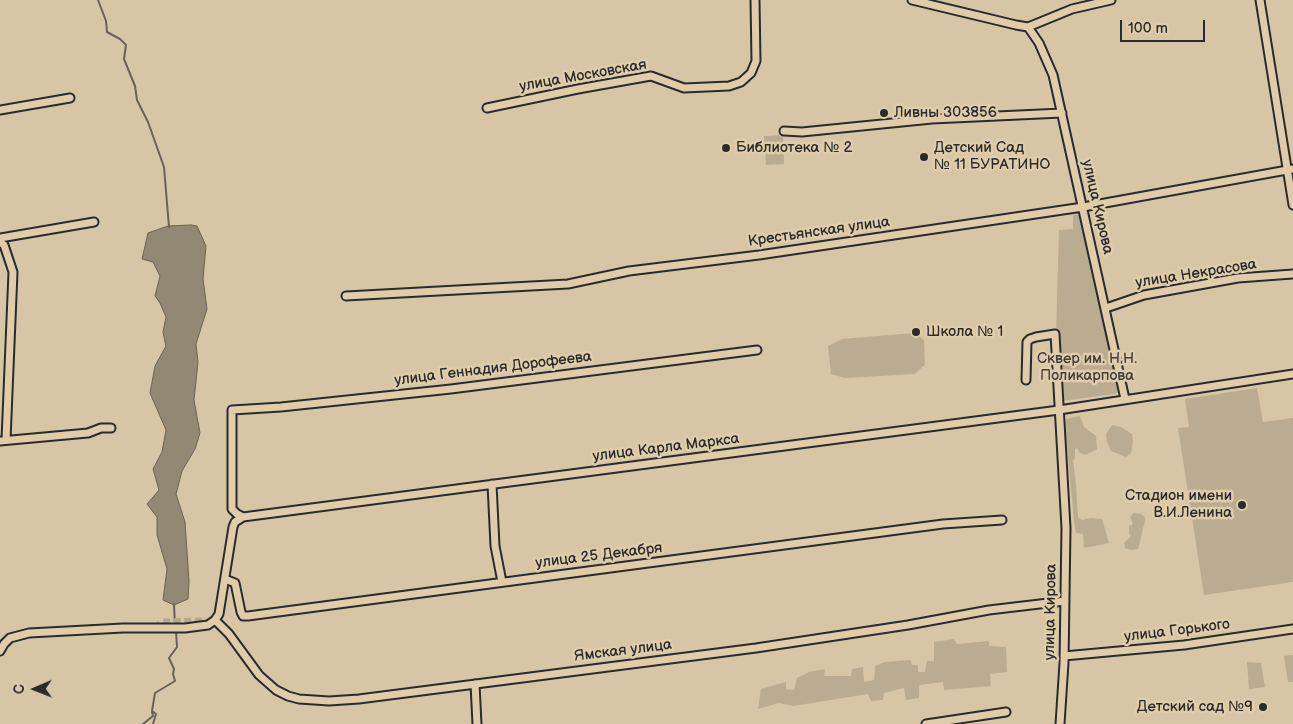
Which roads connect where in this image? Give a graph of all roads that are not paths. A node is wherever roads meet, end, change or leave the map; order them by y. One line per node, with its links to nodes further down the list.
1 (755, 0): 7 (street, улица Московская)
2 (912, 0): 5 (street)
3 (1111, 0): 5 (street)
4 (1260, 0): 11 (street)
5 (1028, 27): 9 (street, улица Кирова)
6 (70, 98): 8 (street)
7 (487, 108)
8 (0, 110)
9 (1062, 113): 10 (street); 13 (street, улица Кирова)
10 (784, 131)
11 (1290, 169): 12 (street); 13 (street, Крестьянская улица)
12 (1293, 205)
13 (1083, 207): 18 (street, Крестьянская улица); 19 (street, улица Кирова)
14 (94, 222): 15 (street)
15 (0, 238)
16 (0, 242): 26 (street)
17 (1293, 274): 19 (street, улица Некрасова)
18 (346, 296)
19 (1106, 308): 23 (street, улица Кирова)
20 (757, 350): 28 (street, улица Геннадия Дорофеева)
21 (1293, 374): 23 (street, улица Карла Маркса)
22 (1026, 380): 24 (street, улица Кирова)
23 (1126, 399): 24 (street, улица Карла Маркса)
24 (1059, 410): 27 (street, улица Карла Маркса); 32 (street, улица Кирова)
25 (111, 428): 26 (street)
26 (3, 440)
27 (492, 484): 28 (street, улица Карла Маркса); 31 (street)
28 (243, 517): 30 (street)
29 (1002, 520): 31 (street, улица 25 Декабря)
30 (225, 579): 31 (street, улица 25 Декабря); 33 (street)
31 (502, 582)
32 (1065, 601): 36 (street, улица Кирова); 37 (street, Ямская улица)
33 (215, 620): 35 (street); 37 (street, Ямская улица)
34 (1293, 628): 36 (street, улица Горького)
35 (0, 652)
36 (1064, 656): 41 (street, улица Кирова)
37 (475, 684): 39 (street)
38 (1006, 712): 40 (street)
39 (476, 724)
40 (926, 724)
41 (1060, 724)

